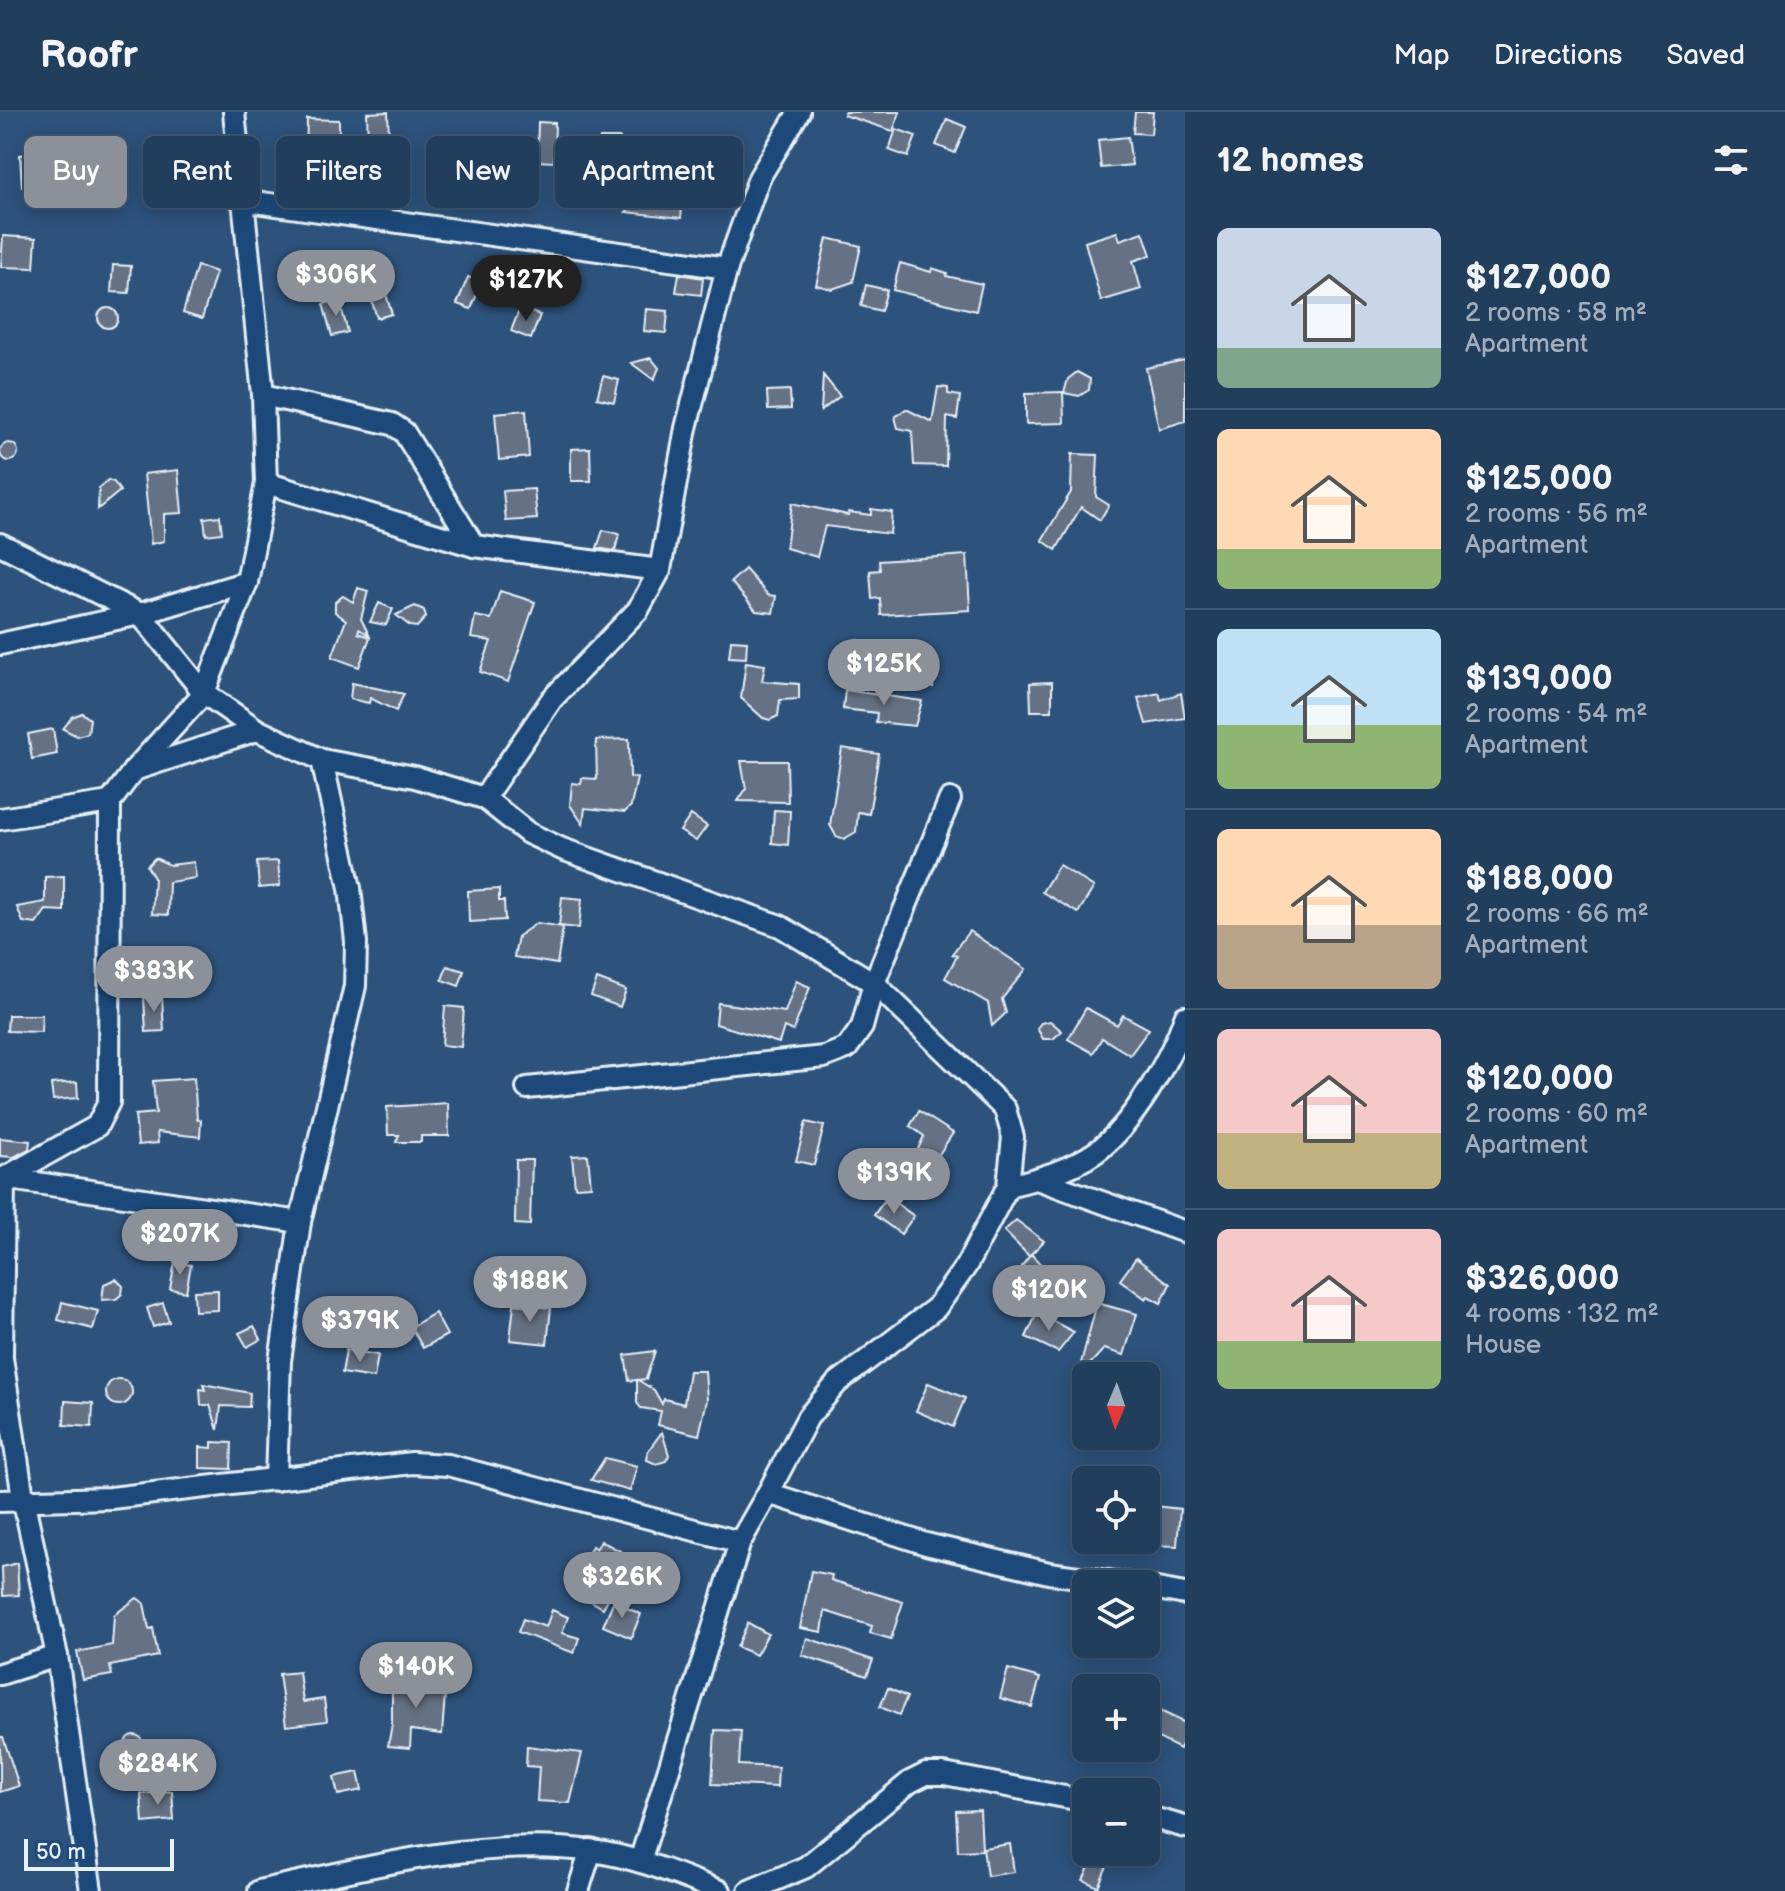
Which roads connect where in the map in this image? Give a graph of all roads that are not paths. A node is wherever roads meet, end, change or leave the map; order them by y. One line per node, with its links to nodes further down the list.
1 (234, 112): 3 (street)
2 (799, 112): 6 (street)
3 (236, 136)
4 (260, 203): 6 (street)
5 (241, 208): 7 (street)
6 (727, 268): 11 (street)
7 (263, 395): 8 (street); 10 (street)
8 (266, 483): 10 (street); 12 (street)
9 (0, 544): 13 (street)
10 (474, 546): 11 (street)
11 (660, 570): 19 (street)
12 (247, 582): 13 (street); 15 (street)
13 (140, 614): 14 (street); 15 (street)
14 (0, 644)
15 (204, 693): 16 (street); 18 (street)
16 (257, 730): 17 (street); 18 (street)
17 (322, 760): 19 (street); 29 (street)
18 (134, 770): 21 (street)
19 (484, 798): 23 (street)
20 (950, 799): 23 (street)
21 (110, 802): 22 (street); 26 (street)
22 (0, 819)
23 (874, 983): 25 (street); 28 (street)
24 (1185, 1017): 27 (street)
25 (527, 1088)
26 (2, 1178): 29 (street); 33 (street)
27 (1037, 1179): 28 (street); 30 (street)
28 (1008, 1186): 32 (street)
29 (300, 1222): 31 (street)
30 (1185, 1232)
31 (276, 1480): 33 (street); 35 (street)
32 (768, 1493): 35 (street); 36 (street)
33 (23, 1498): 34 (street); 39 (street)
34 (0, 1501)
35 (740, 1542): 45 (street)
36 (1072, 1576)
37 (1160, 1590): 38 (street)
38 (1185, 1594)
39 (57, 1656): 40 (street); 46 (street)
40 (0, 1674)
41 (1072, 1798): 50 (street)
42 (1160, 1820): 43 (street)
43 (1185, 1827)
44 (591, 1850): 45 (street); 47 (street); 48 (street)
45 (640, 1861): 49 (street)
46 (91, 1891)
47 (259, 1891)
48 (578, 1891)
49 (720, 1891)
50 (749, 1891)

